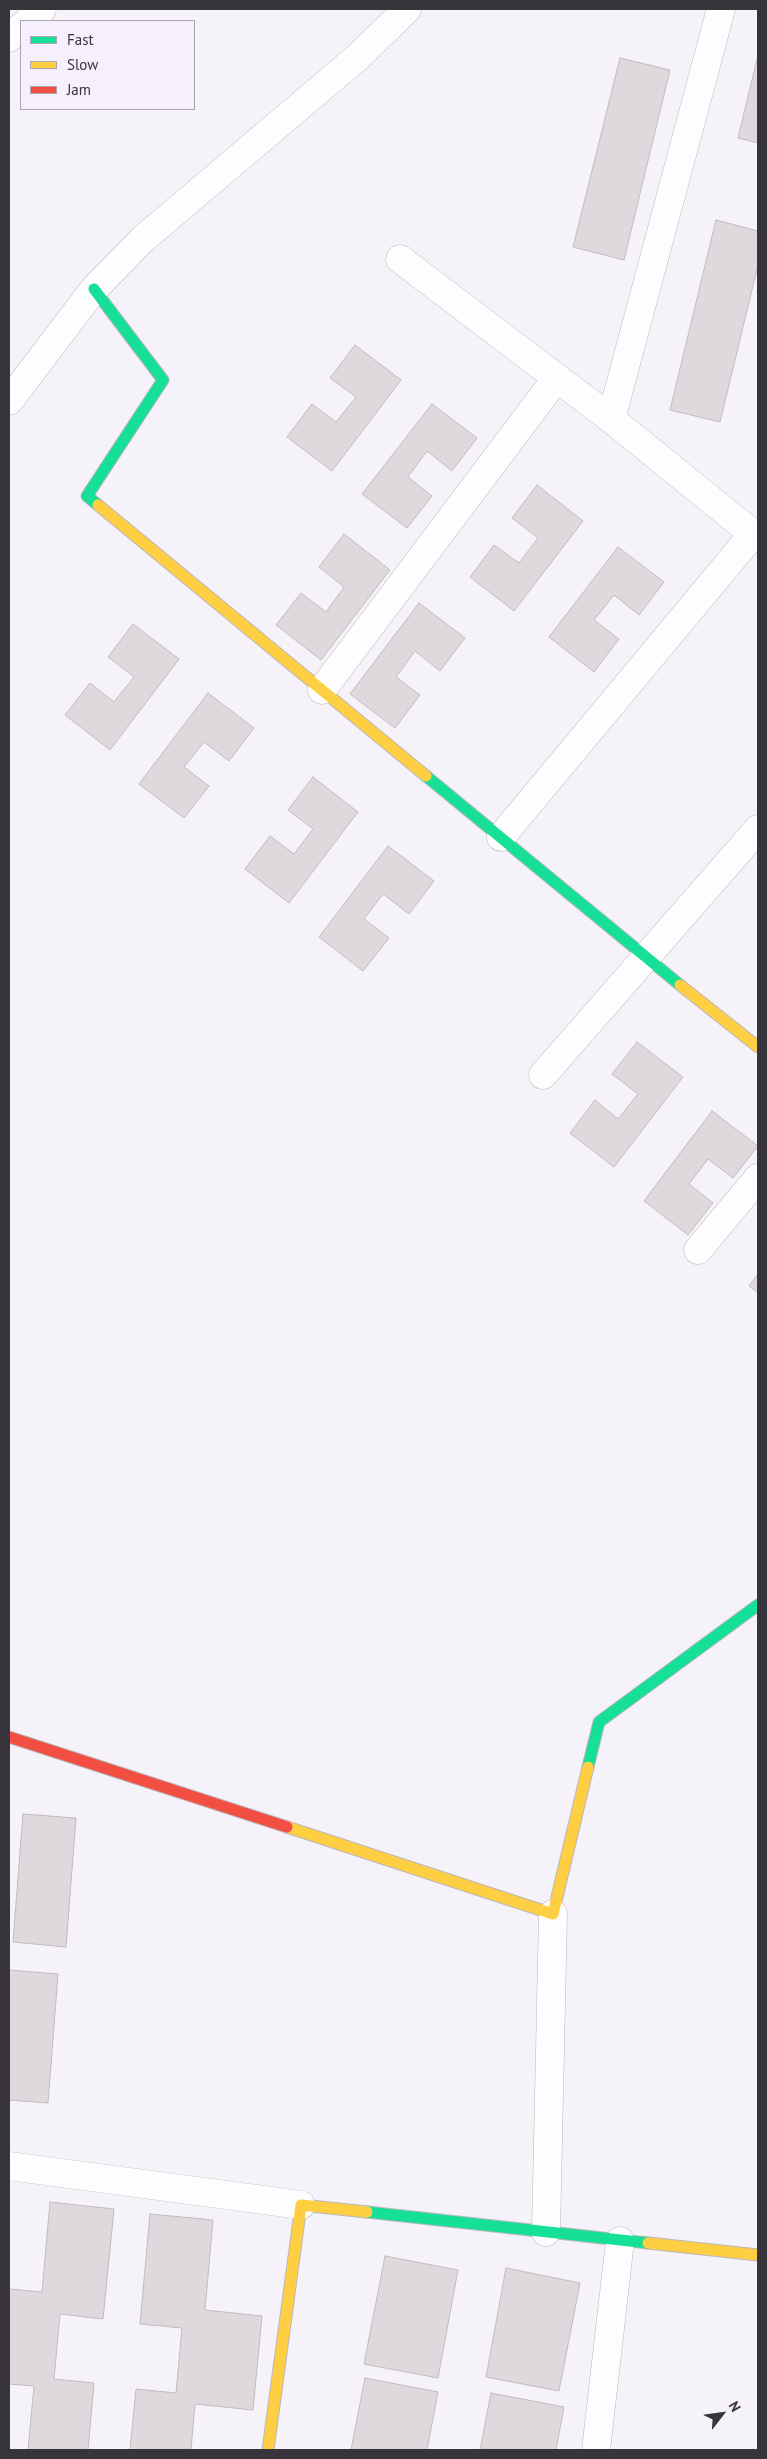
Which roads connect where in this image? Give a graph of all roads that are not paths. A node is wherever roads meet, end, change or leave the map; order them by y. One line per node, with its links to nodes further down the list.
1 (407, 9): 6 (street)
2 (721, 9): 9 (street)
3 (20, 27): 4 (street)
4 (9, 38)
5 (400, 259): 7 (street)
6 (94, 289): 8 (street); 11 (street)
7 (556, 379): 9 (street); 11 (street)
8 (9, 401)
9 (611, 420): 10 (street)
10 (756, 536): 13 (street)
11 (322, 690): 13 (street)
12 (758, 829): 14 (street)
13 (500, 837): 14 (street)
14 (645, 957): 15 (street); 16 (street)
15 (758, 1047)
16 (543, 1075)
17 (758, 1178): 18 (street)
18 (698, 1250)
19 (758, 1605): 21 (street)
20 (9, 1737): 21 (street)
21 (552, 1914): 24 (street)
22 (9, 2166): 23 (street)
23 (301, 2205): 24 (street); 27 (street)
24 (546, 2232): 25 (street)
25 (620, 2240): 26 (street); 28 (street)
26 (758, 2255)
27 (268, 2450)
28 (596, 2450)

